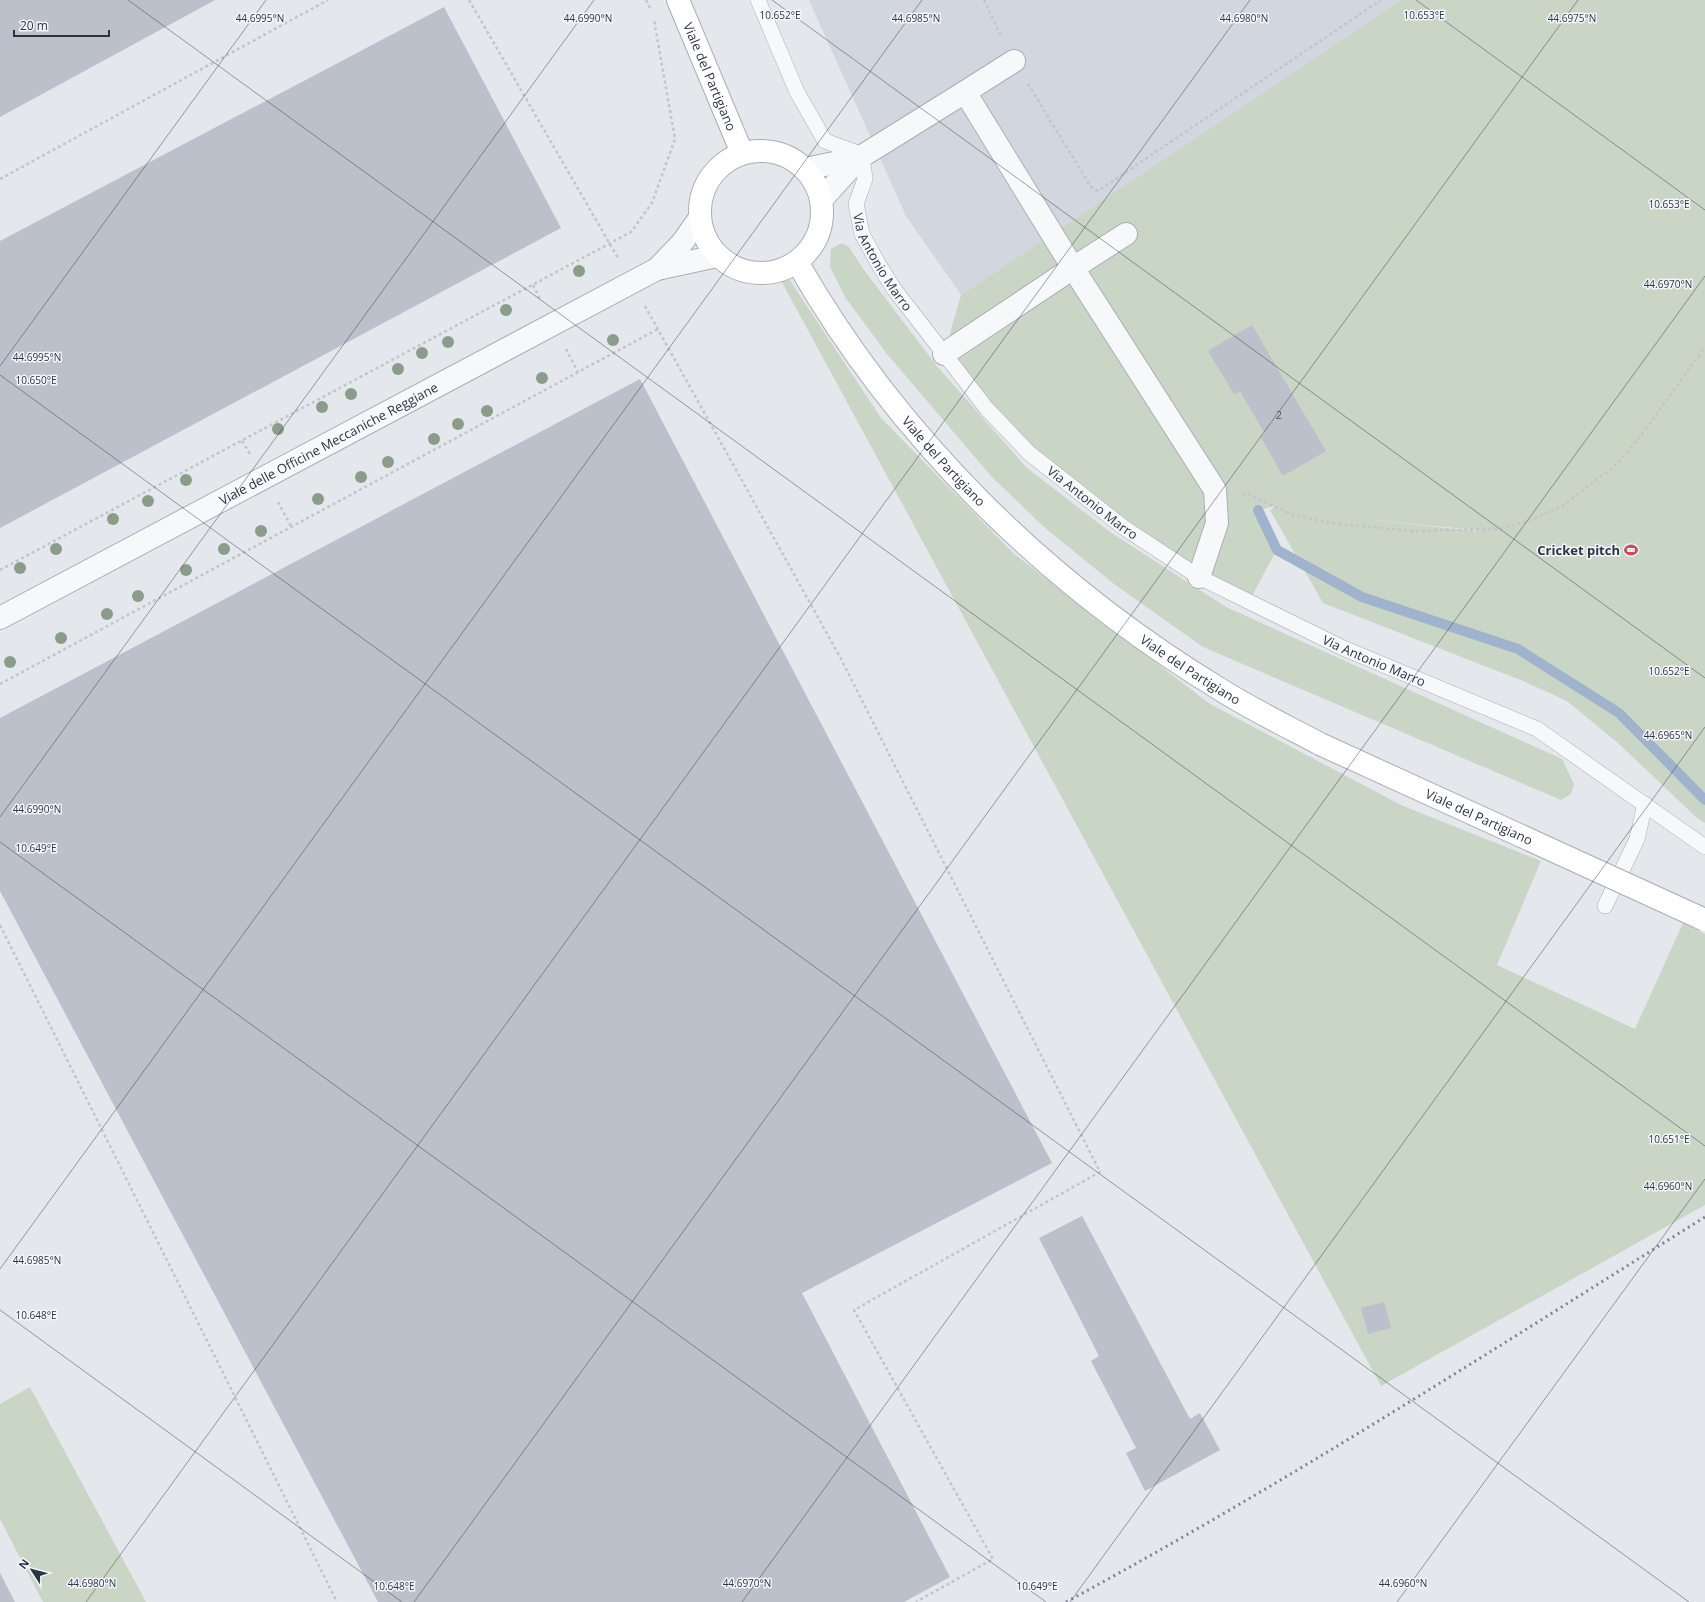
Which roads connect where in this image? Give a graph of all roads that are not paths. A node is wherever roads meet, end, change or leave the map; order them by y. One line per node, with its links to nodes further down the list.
1 (678, 0): 5 (main road, Viale del Partigiano)
2 (758, 0): 6 (lane)
3 (1014, 61): 4 (street)
4 (965, 92): 6 (street); 13 (street)
5 (742, 153): 7 (main road); 9 (main road)
6 (859, 158): 7 (street); 8 (street); 15 (lane, Via Antonio Marro)
7 (805, 169): 8 (main road)
8 (821, 200): 12 (main road)
9 (699, 219): 11 (main road); 14 (street, Viale delle Officine Meccaniche Reggiane)
10 (1126, 234): 13 (street)
11 (717, 256): 12 (main road); 14 (street, Viale delle Officine Meccaniche Reggiane)
12 (797, 262): 21 (main road, Viale del Partigiano, bridge)
13 (1073, 268): 15 (street); 16 (street)
14 (657, 269): 17 (street, Viale delle Officine Meccaniche Reggiane)
15 (944, 354): 16 (lane, Via Antonio Marro)
16 (1199, 577): 18 (lane, Via Antonio Marro)
17 (0, 618)
18 (1645, 804): 19 (lane, Via Antonio Marro); 20 (lane)
19 (1705, 847)
20 (1605, 906)
21 (1705, 920)

